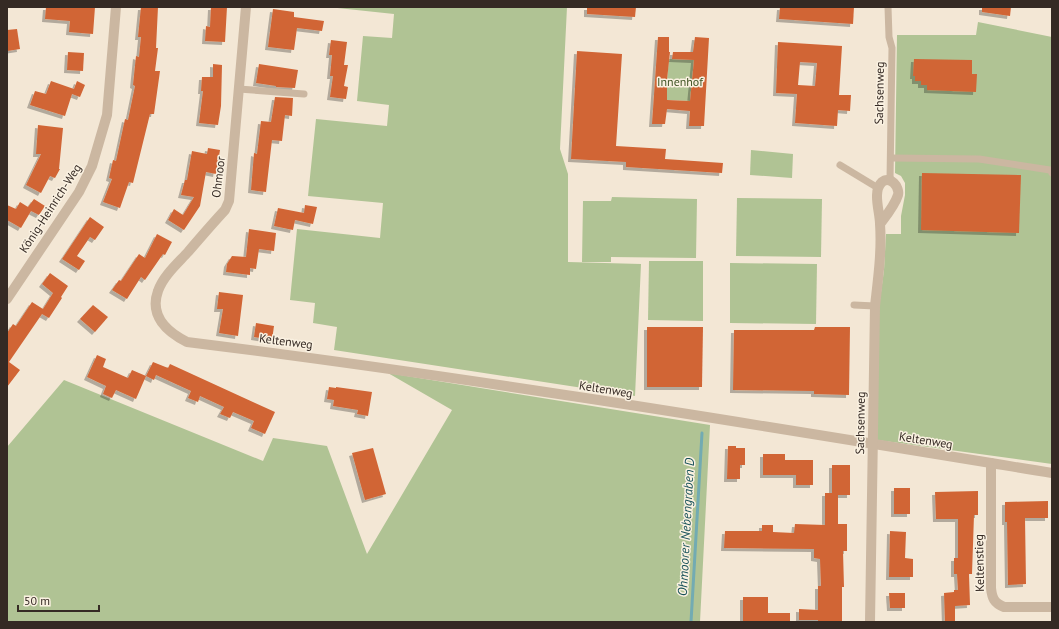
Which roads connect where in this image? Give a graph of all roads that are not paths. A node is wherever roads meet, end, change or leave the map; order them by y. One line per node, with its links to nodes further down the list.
1 (116, 7): 12 (street, König-Heinrich-Weg)
2 (246, 7): 4 (street, Ohmoor)
3 (888, 7): 6 (lane, Sachsenweg)
4 (239, 89): 5 (lane); 15 (street, Ohmoor)
5 (304, 94)
6 (891, 158): 8 (lane); 9 (lane, Sachsenweg)
7 (840, 165): 10 (lane)
8 (1052, 173)
9 (890, 180): 10 (street); 11 (street, Sachsenweg)
10 (878, 188): 11 (street, Sachsenweg)
11 (880, 224): 14 (street, Sachsenweg)
12 (7, 299)
13 (854, 305): 14 (lane)
14 (874, 306): 16 (street, Sachsenweg)
15 (162, 323): 16 (street, Keltenweg)
16 (873, 444): 17 (street, Keltenweg); 20 (street, Sachsenweg)
17 (991, 463): 18 (street, Keltenweg); 19 (street, Keltenstieg)
18 (1052, 473)
19 (1052, 607)
20 (870, 622)

